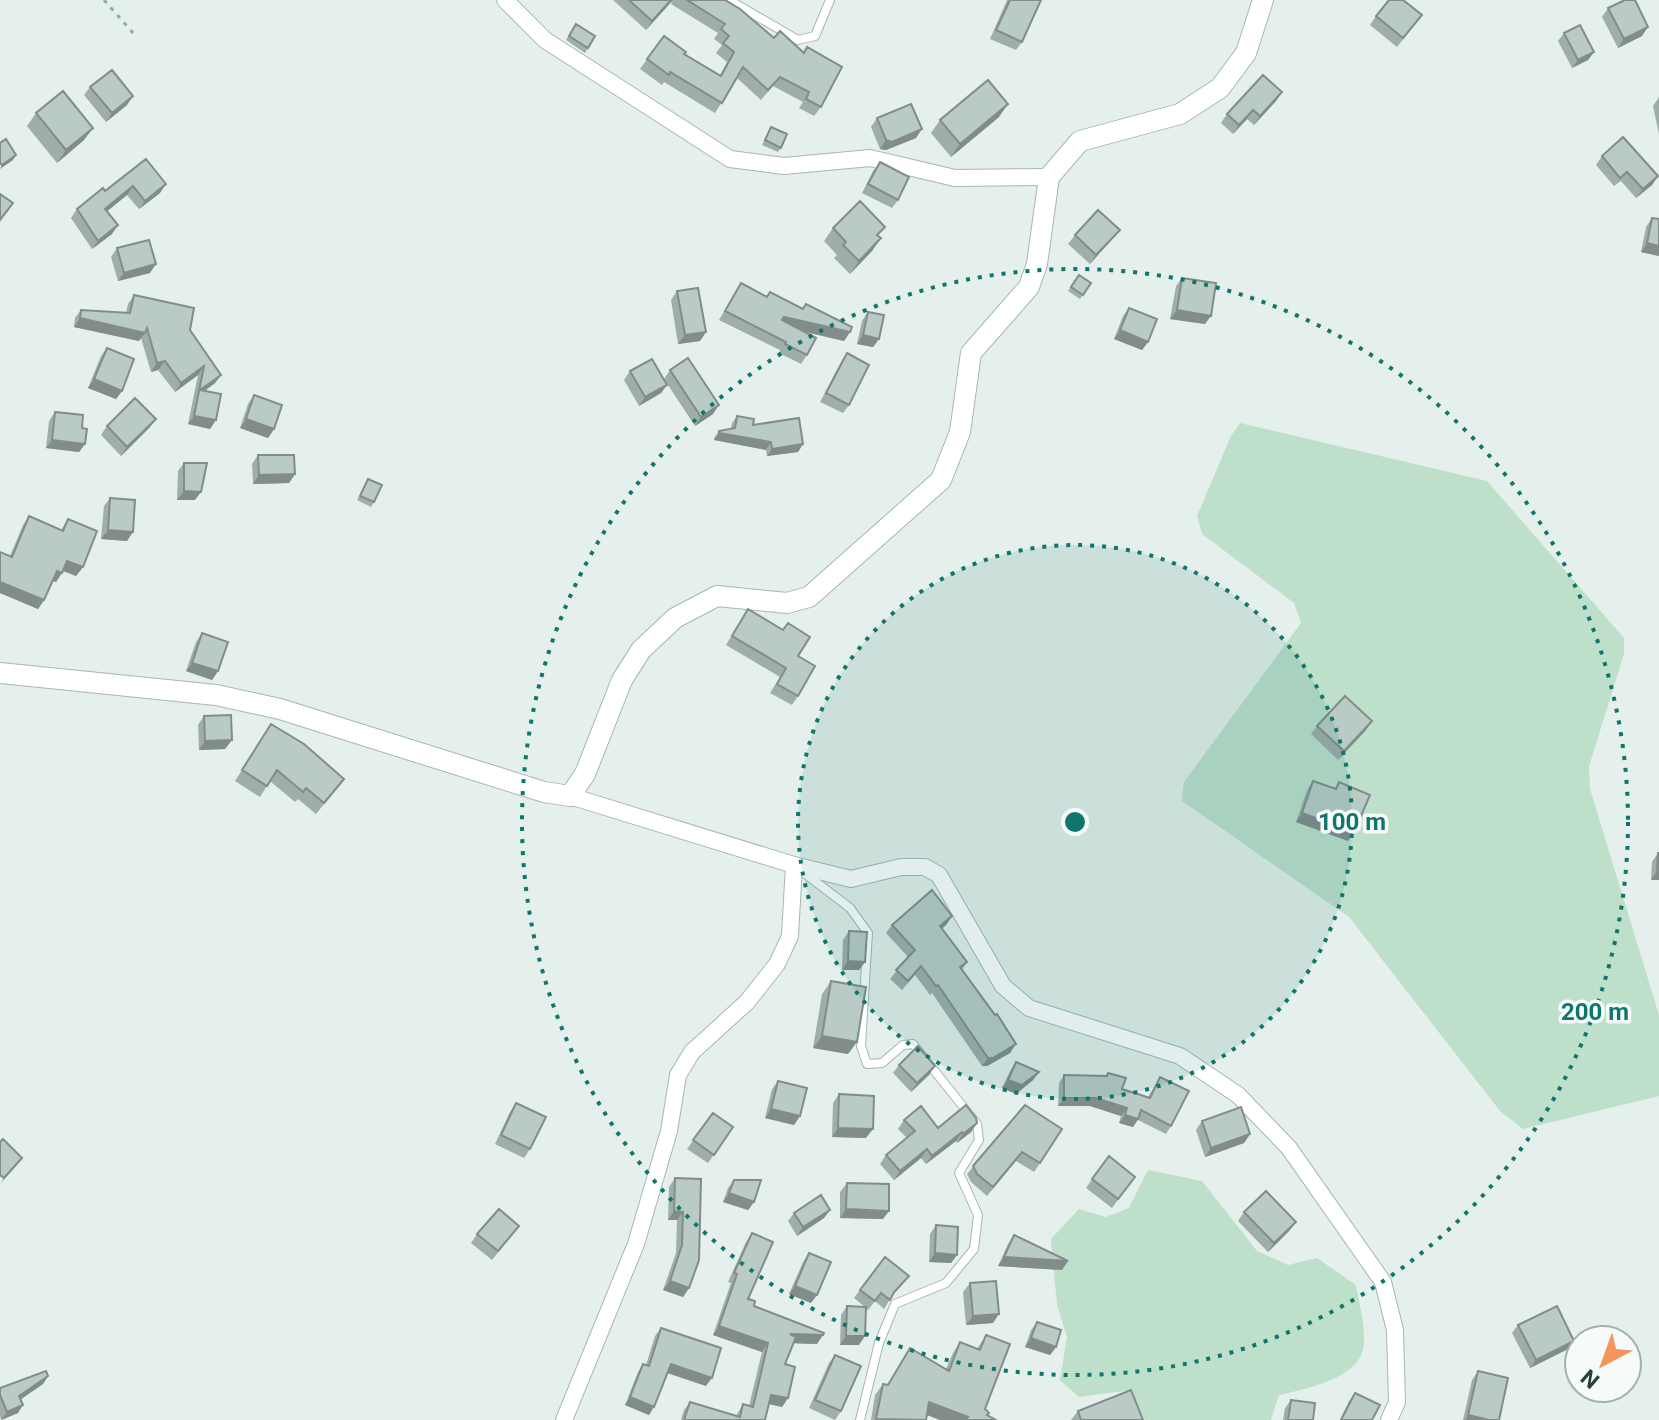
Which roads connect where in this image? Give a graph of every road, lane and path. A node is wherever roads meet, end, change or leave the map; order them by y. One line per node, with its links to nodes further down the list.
1 (104, 0): 6 (path)
2 (505, 0): 7 (street)
3 (729, 0): 4 (lane)
4 (830, 0)
5 (1263, 0): 7 (street)
6 (135, 35)
7 (1049, 177): 9 (street)
8 (0, 673): 9 (street)
9 (570, 796): 10 (street)
10 (794, 865): 11 (street); 12 (lane); 13 (street)
11 (564, 1420)
12 (860, 1420)
13 (1389, 1420)

